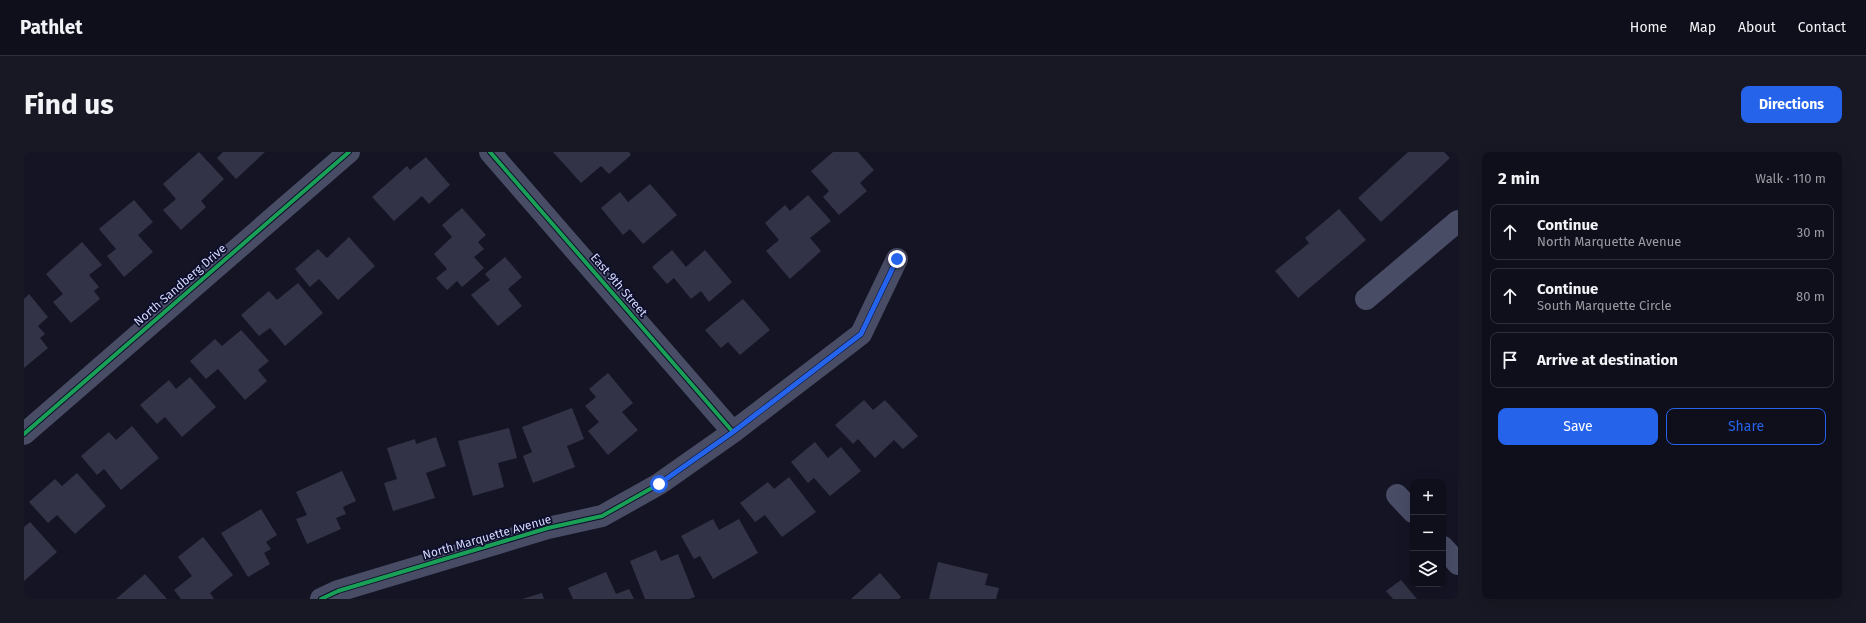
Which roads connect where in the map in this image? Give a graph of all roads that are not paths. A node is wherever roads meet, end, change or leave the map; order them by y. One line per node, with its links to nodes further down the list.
1 (348, 152): 7 (street, North Sandberg Drive)
2 (490, 152): 6 (street, East 9th Street)
3 (1458, 221): 5 (street)
4 (897, 259): 6 (street, North Marquette Avenue)
5 (1366, 299)
6 (733, 432): 12 (street, North Marquette Avenue)
7 (24, 434)
8 (1397, 494): 9 (street)
9 (1410, 509)
10 (1446, 550): 11 (street)
11 (1458, 564)
12 (321, 599)

